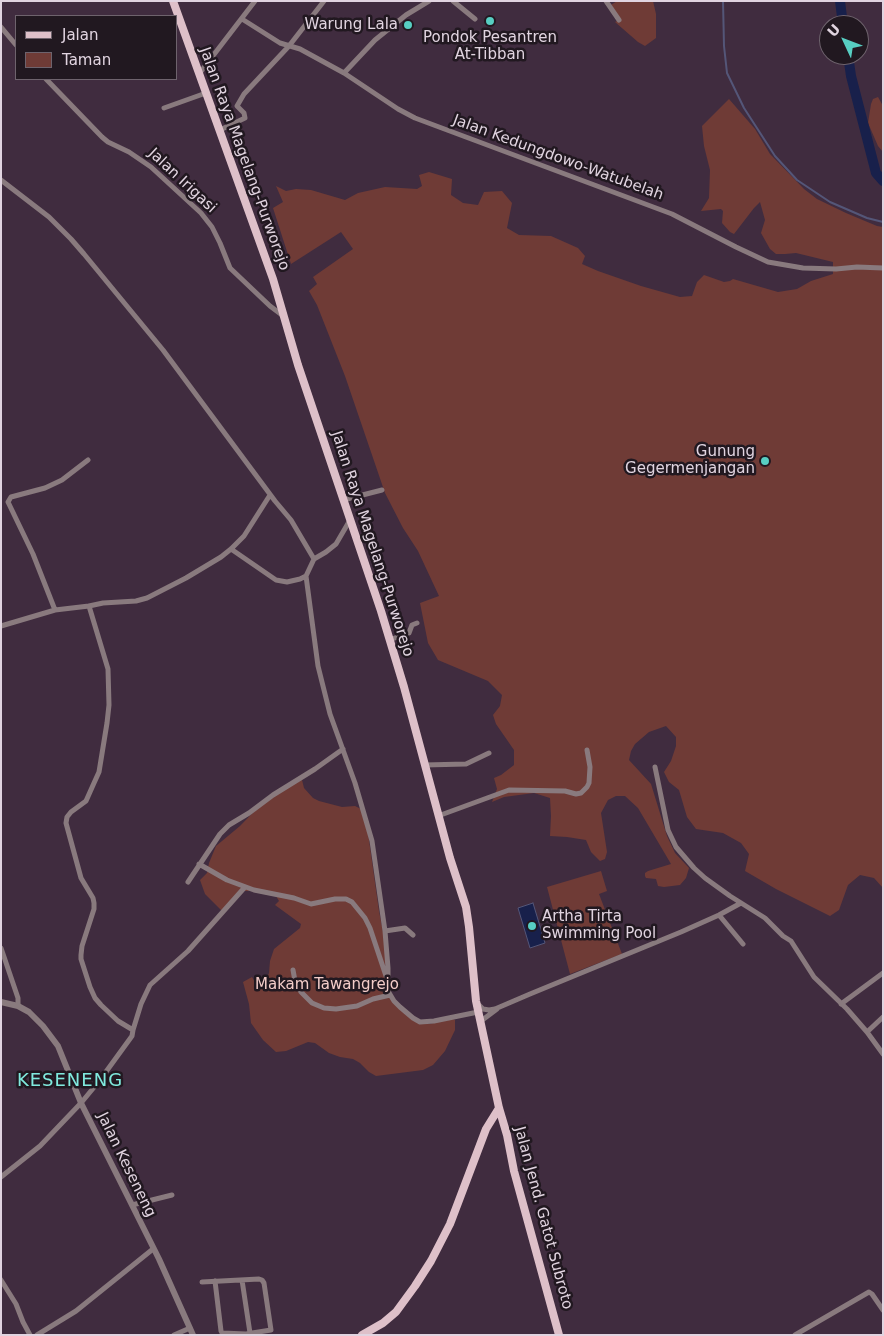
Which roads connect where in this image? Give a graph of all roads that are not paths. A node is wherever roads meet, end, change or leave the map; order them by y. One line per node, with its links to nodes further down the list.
1 (173, 1): 8 (main road, Jalan Raya Magelang-Purworejo)
2 (254, 1): 9 (street)
3 (324, 1): 14 (street)
4 (429, 1): 15 (street)
5 (452, 1): 10 (street)
6 (606, 1): 11 (street)
7 (178, 15): 16 (main road, Jalan Raya Magelang-Purworejo)
8 (178, 15)
9 (242, 19): 14 (street, Jalan Kedungdowo-Watubelah); 16 (street)
10 (476, 20)
11 (619, 20)
12 (1, 27): 13 (street)
13 (15, 44)
14 (289, 46): 15 (street, Jalan Kedungdowo-Watubelah); 20 (street)
15 (344, 73): 22 (street, Jalan Kedungdowo-Watubelah)
16 (199, 74): 18 (main road, Jalan Raya Magelang-Purworejo)
17 (47, 80): 23 (street, Jalan Irigasi)
18 (206, 93): 19 (street); 20 (main road, Jalan Raya Magelang-Purworejo)
19 (164, 108)
20 (220, 130): 23 (main road, Jalan Raya Magelang-Purworejo)
21 (1, 180): 26 (street)
22 (883, 268)
23 (284, 316): 27 (main road, Jalan Raya Magelang-Purworejo)
24 (88, 460): 33 (street)
25 (382, 490): 27 (street)
26 (270, 496): 29 (street); 30 (street)
27 (343, 500): 28 (main road, Jalan Raya Magelang-Purworejo)
28 (351, 520): 30 (street); 36 (main road, Jalan Raya Magelang-Purworejo)
29 (231, 549): 31 (street); 32 (street)
30 (314, 559): 31 (street)
31 (306, 576): 37 (street)
32 (88, 606): 33 (street); 64 (street)
33 (55, 610): 35 (street)
34 (417, 623): 36 (street)
35 (1, 626)
36 (390, 640): 40 (main road, Jalan Raya Magelang-Purworejo)
37 (343, 749): 43 (street); 48 (street)
38 (587, 750): 42 (street)
39 (489, 753): 40 (street)
40 (424, 765): 42 (main road, Jalan Raya Magelang-Purworejo)
41 (655, 767): 46 (street)
42 (438, 816): 56 (main road, Jalan Raya Magelang-Purworejo)
43 (199, 864): 44 (street); 45 (street)
44 (188, 882)
45 (245, 888): 54 (street); 64 (street)
46 (741, 903): 47 (street); 58 (street)
47 (719, 915): 50 (street); 60 (street)
48 (385, 931): 49 (street); 54 (street)
49 (413, 934)
50 (743, 944)
51 (1, 948): 59 (street)
52 (293, 970): 55 (street)
53 (883, 973): 58 (street)
54 (387, 979): 55 (street)
55 (390, 996): 61 (street)
56 (476, 1001): 60 (street); 61 (main road, Jalan Raya Magelang-Purworejo)
57 (1, 1002): 59 (street, Jalan Keseneng)
58 (841, 1004): 65 (street)
59 (18, 1006): 67 (street, Jalan Keseneng)
60 (500, 1007): 63 (street)
61 (478, 1012): 63 (main road, Jalan Raya Magelang-Purworejo)
62 (883, 1017): 65 (street)
63 (481, 1021): 68 (main road, Jalan Raya Magelang-Purworejo)
64 (133, 1030): 67 (street)
65 (867, 1032): 66 (street)
66 (883, 1054)
67 (81, 1103): 70 (street); 73 (street, Jalan Keseneng)
68 (499, 1108): 86 (main road); 87 (main road, Jalan Jend. Gatot Subroto)
69 (1, 1167): 70 (street)
70 (7, 1172): 71 (street)
71 (1, 1177)
72 (172, 1195): 73 (street)
73 (132, 1205): 74 (street, Jalan Keseneng)
74 (153, 1249): 80 (street, Jalan Keseneng); 83 (street)
75 (1, 1280): 82 (street)
76 (242, 1280): 78 (street); 81 (street); 81 (street)
77 (202, 1282): 78 (street)
78 (215, 1282): 81 (street)
79 (883, 1310): 88 (street)
80 (190, 1328): 84 (street); 85 (street, Jalan Keseneng)
81 (247, 1334)
82 (30, 1335)
83 (37, 1335)
84 (174, 1335)
85 (193, 1335)
86 (362, 1335)
87 (559, 1335)
88 (795, 1335)

